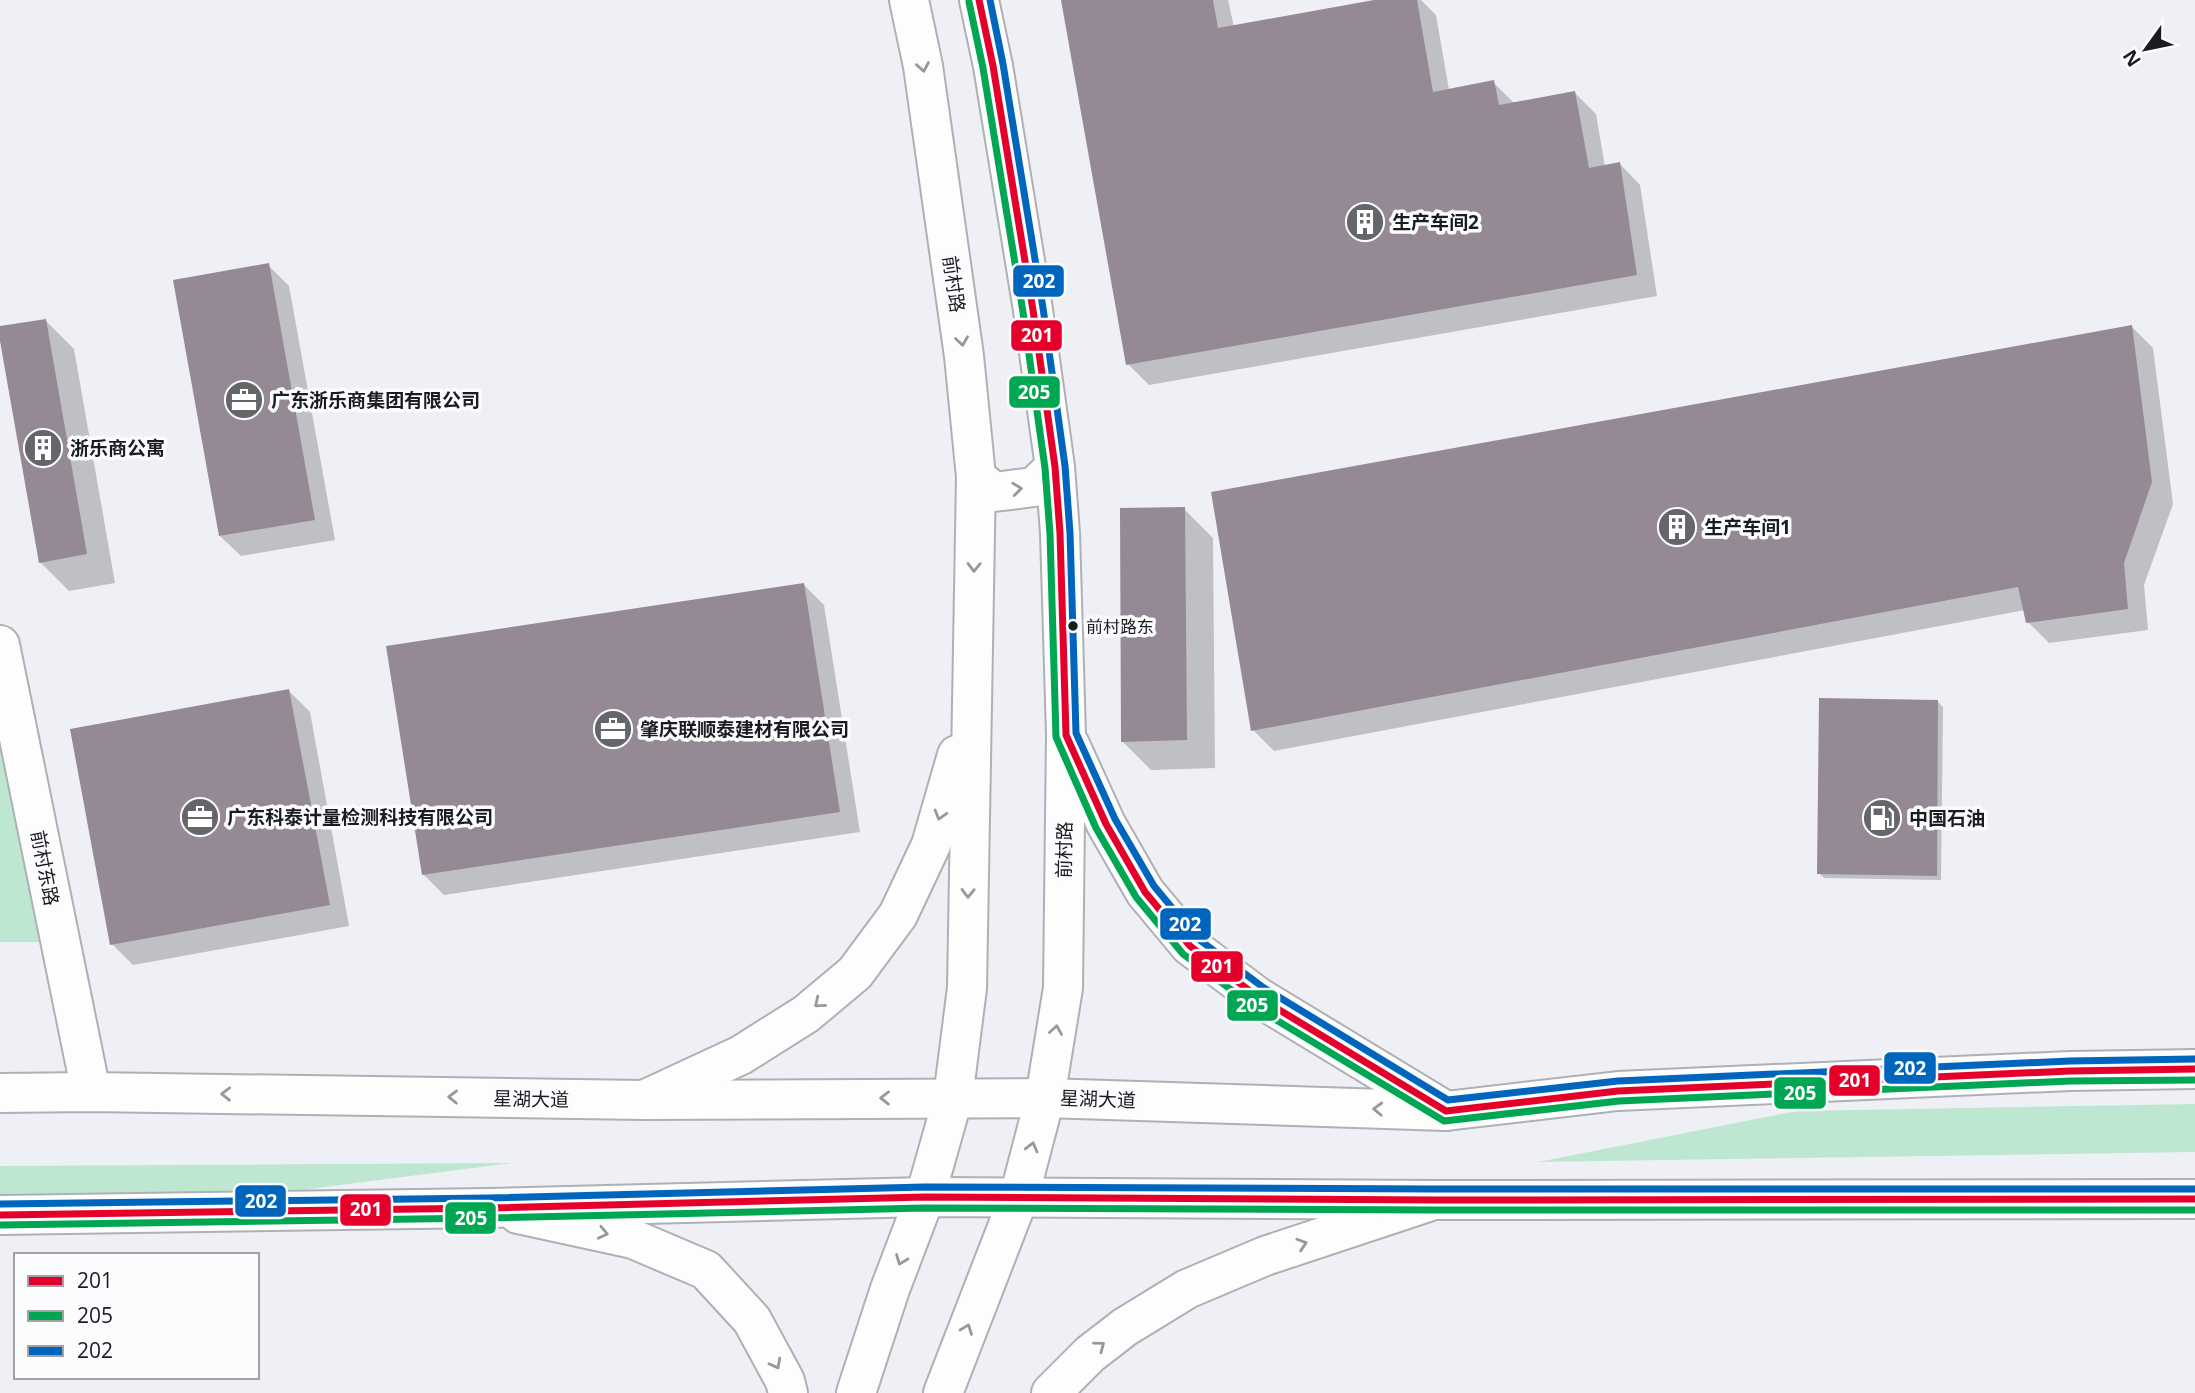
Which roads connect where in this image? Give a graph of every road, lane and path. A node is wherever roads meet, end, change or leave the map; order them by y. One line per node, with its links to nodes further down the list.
1 (909, 0): 4 (main road, 前村路, one-way to 4)
2 (979, 0): 3 (main road, 前村路)
3 (1055, 467): 4 (main road, one-way to 3); 7 (main road, 前村路)
4 (976, 477): 6 (main road, 前村路, one-way to 6)
5 (0, 645): 9 (main road, 前村东路)
6 (971, 702): 11 (main road, 前村路, one-way to 11); 13 (main road, one-way to 13)
7 (1066, 736): 12 (main road, 前村路, one-way to 7); 14 (main road)
8 (2195, 1069): 14 (main road, 星湖大道)
9 (91, 1092): 10 (main road, 星湖大道); 13 (main road, 星湖大道, one-way to 9)
10 (0, 1093)
11 (953, 1098): 12 (main road, 星湖大道); 13 (main road, 星湖大道, one-way to 13); 15 (main road, 前村路)
12 (1045, 1098): 14 (main road, 星湖大道, one-way to 12); 16 (main road, 前村路, one-way to 12)
13 (644, 1100)
14 (1446, 1111)
15 (925, 1196): 16 (main road); 19 (main road); 22 (main road, 前村路, one-way to 22)
16 (1019, 1197): 18 (main road); 23 (main road, 前村路, one-way to 16)
17 (2195, 1199): 18 (main road)
18 (1435, 1200): 24 (main road, one-way to 18)
19 (488, 1208): 20 (main road); 21 (main road, one-way to 21)
20 (0, 1215)
21 (788, 1393)
22 (856, 1393)
23 (943, 1393)
24 (1051, 1393)

